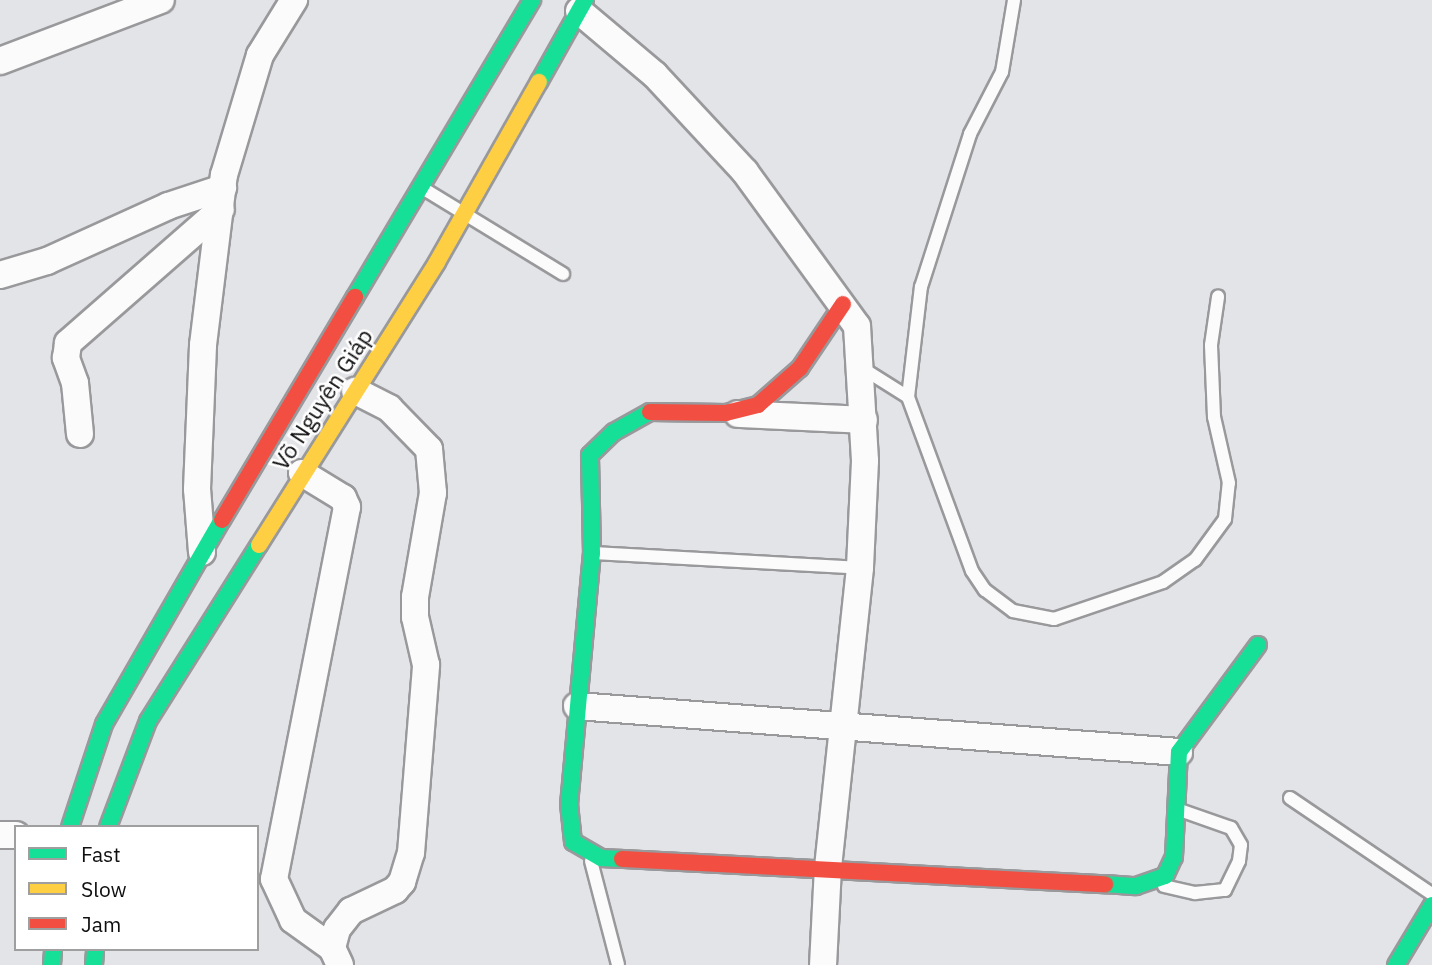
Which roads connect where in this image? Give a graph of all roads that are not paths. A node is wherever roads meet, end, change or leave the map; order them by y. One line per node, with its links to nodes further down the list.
1 (161, 0): 6 (street)
2 (293, 0): 8 (street)
3 (532, 0): 7 (main road, Võ Nguyên Giáp)
4 (1014, 0): 16 (lane)
5 (582, 5): 9 (main road, Võ Nguyên Giáp); 13 (street)
6 (0, 61)
7 (420, 187): 9 (lane); 21 (main road, Võ Nguyên Giáp)
8 (222, 198): 11 (street); 19 (street); 21 (street)
9 (464, 214): 10 (lane); 15 (main road, Võ Nguyên Giáp)
10 (563, 274)
11 (0, 275)
12 (1219, 297): 16 (lane)
13 (843, 304): 14 (street); 17 (main road)
14 (862, 368): 16 (lane); 18 (street)
15 (355, 391): 20 (main road, Võ Nguyên Giáp); 37 (street)
16 (908, 397)
17 (726, 413): 18 (street); 22 (main road)
18 (864, 420): 23 (street)
19 (80, 434)
20 (302, 473): 31 (main road, Võ Nguyên Giáp); 37 (street)
21 (202, 552): 30 (main road, Võ Nguyên Giáp)
22 (592, 553): 23 (lane); 25 (main road)
23 (860, 568): 26 (street)
24 (1258, 645): 27 (main road)
25 (577, 706): 26 (street); 32 (main road)
26 (845, 726): 27 (street); 33 (street)
27 (1180, 752): 29 (main road)
28 (1290, 797): 35 (lane)
29 (1177, 808): 34 (main road); 34 (lane)
30 (71, 825)
31 (109, 825)
32 (587, 850): 33 (main road); 38 (lane)
33 (828, 867): 34 (main road); 39 (street)
34 (1152, 883)
35 (1432, 894)
36 (1432, 905): 40 (main road)
37 (336, 956)
38 (618, 965)
39 (823, 965)
40 (1396, 965)

